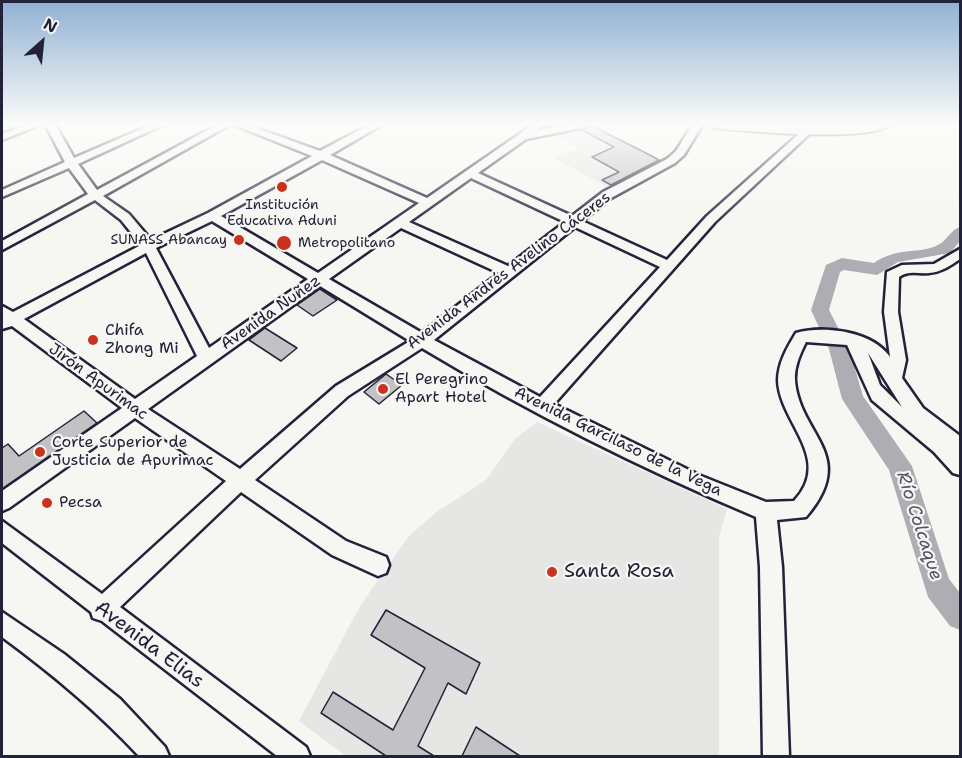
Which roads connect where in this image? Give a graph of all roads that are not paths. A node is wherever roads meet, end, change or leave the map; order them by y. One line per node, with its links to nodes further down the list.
1 (69, 159): 9 (street)
2 (79, 159): 9 (street)
3 (161, 159): 12 (street)
4 (312, 159): 14 (street)
5 (330, 159): 13 (street)
6 (489, 159): 10 (street, Avenida Nuñez)
7 (673, 159): 15 (street, Avenida Andrés Avelino Cáceres)
8 (776, 159): 20 (street)
9 (71, 163): 11 (street); 12 (street)
10 (469, 173): 13 (street, Avenida Nuñez); 15 (street)
11 (2, 194)
12 (95, 195): 17 (street); 18 (street)
13 (427, 202): 16 (street, Avenida Nuñez)
14 (212, 216): 18 (street); 22 (street, Avenida Garcilaso de la Vega)
15 (575, 221): 20 (street); 21 (street, Avenida Andrés Avelino Cáceres)
16 (399, 222): 21 (street); 22 (street, Avenida Nuñez)
17 (2, 246)
18 (148, 246): 23 (street); 26 (street)
19 (960, 253): 27 (street)
20 (667, 265): 28 (street)
21 (509, 272): 25 (street, Avenida Andrés Avelino Cáceres)
22 (318, 280): 25 (street, Avenida Garcilaso de la Vega); 26 (street, Avenida Nuñez)
23 (5, 319): 29 (street, Jirón Apurimac)
24 (850, 340): 27 (street, Avenida Garcilaso de la Vega); 31 (street); 34 (street, Avenida Garcilaso de la Vega)
25 (422, 341): 28 (street, Avenida Garcilaso de la Vega); 32 (street, Avenida Andrés Avelino Cáceres)
26 (206, 358): 29 (street, Avenida Nuñez)
27 (893, 380): 30 (street, Avenida Garcilaso de la Vega)
28 (542, 406): 34 (street, Avenida Garcilaso de la Vega)
29 (134, 408): 32 (street, Jirón Apurimac); 33 (street, Avenida Nuñez)
30 (960, 445)
31 (960, 466)
32 (240, 481): 36 (street, Jirón Apurimac); 37 (street, Avenida Andrés Avelino Cáceres)
33 (2, 502)
34 (766, 511): 41 (street)
35 (2, 531): 37 (street, Avenida Elias)
36 (378, 565)
37 (101, 610): 40 (street, Avenida Elias)
38 (2, 622): 39 (street)
39 (156, 756)
40 (297, 756)
41 (776, 756)

